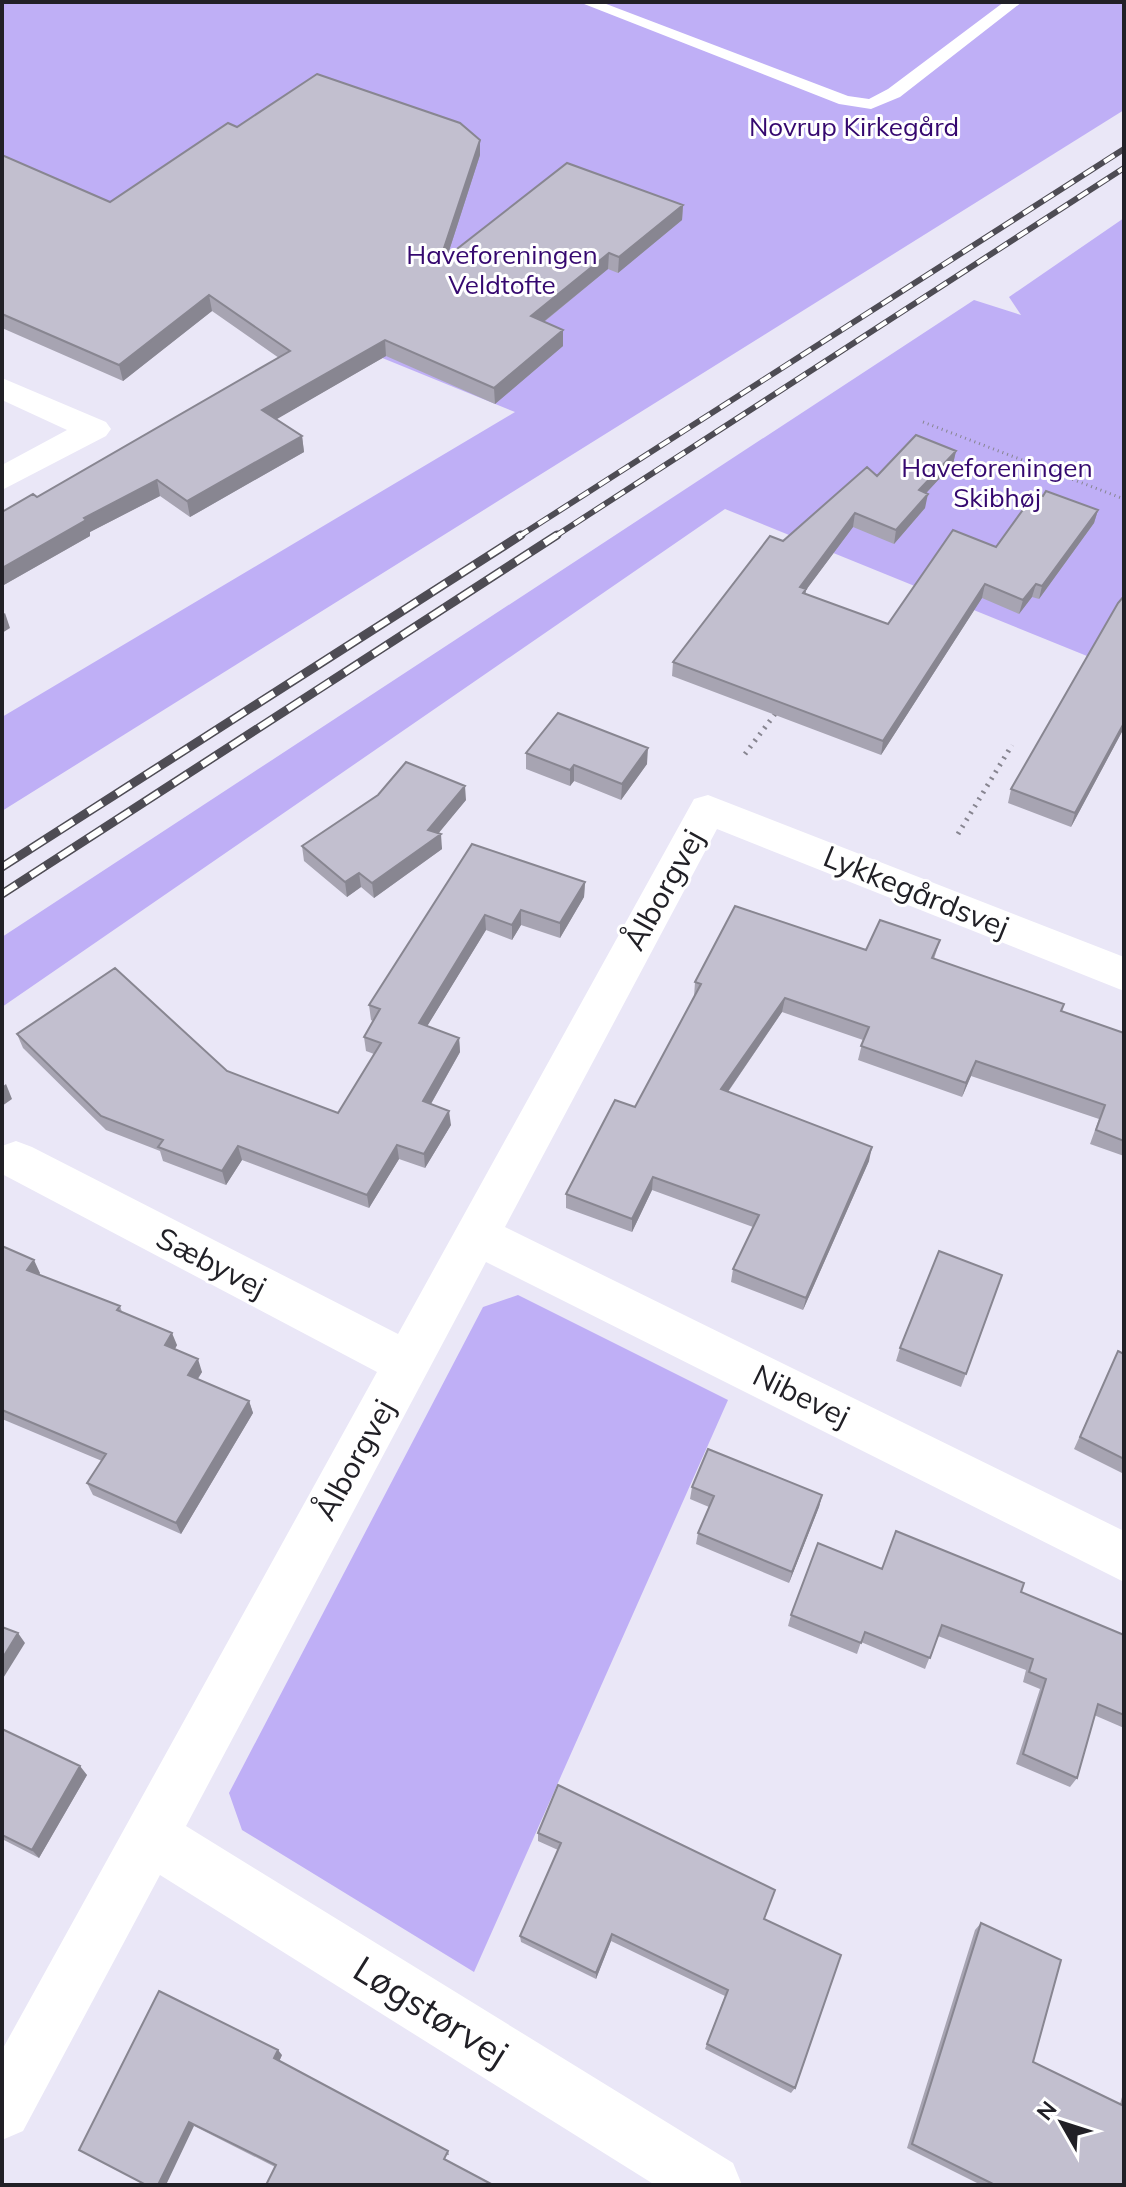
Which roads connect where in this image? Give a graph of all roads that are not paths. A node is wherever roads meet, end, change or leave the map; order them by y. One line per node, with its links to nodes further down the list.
1 (587, 2): 2 (lane)
2 (1014, 2)
3 (2, 388): 4 (street)
4 (2, 479)
5 (708, 809): 6 (street, Lykkegårdsvej); 8 (street, Ålborgvej)
6 (1124, 975)
7 (16, 1160): 9 (street, Sæbyvej)
8 (477, 1235): 9 (street, Ålborgvej); 10 (street, Nibevej)
9 (407, 1363): 11 (street, Ålborgvej)
10 (1124, 1557)
11 (150, 1836): 12 (street, Ålborgvej); 13 (street, Løgstørvej)
12 (9, 2080)
13 (711, 2185)

